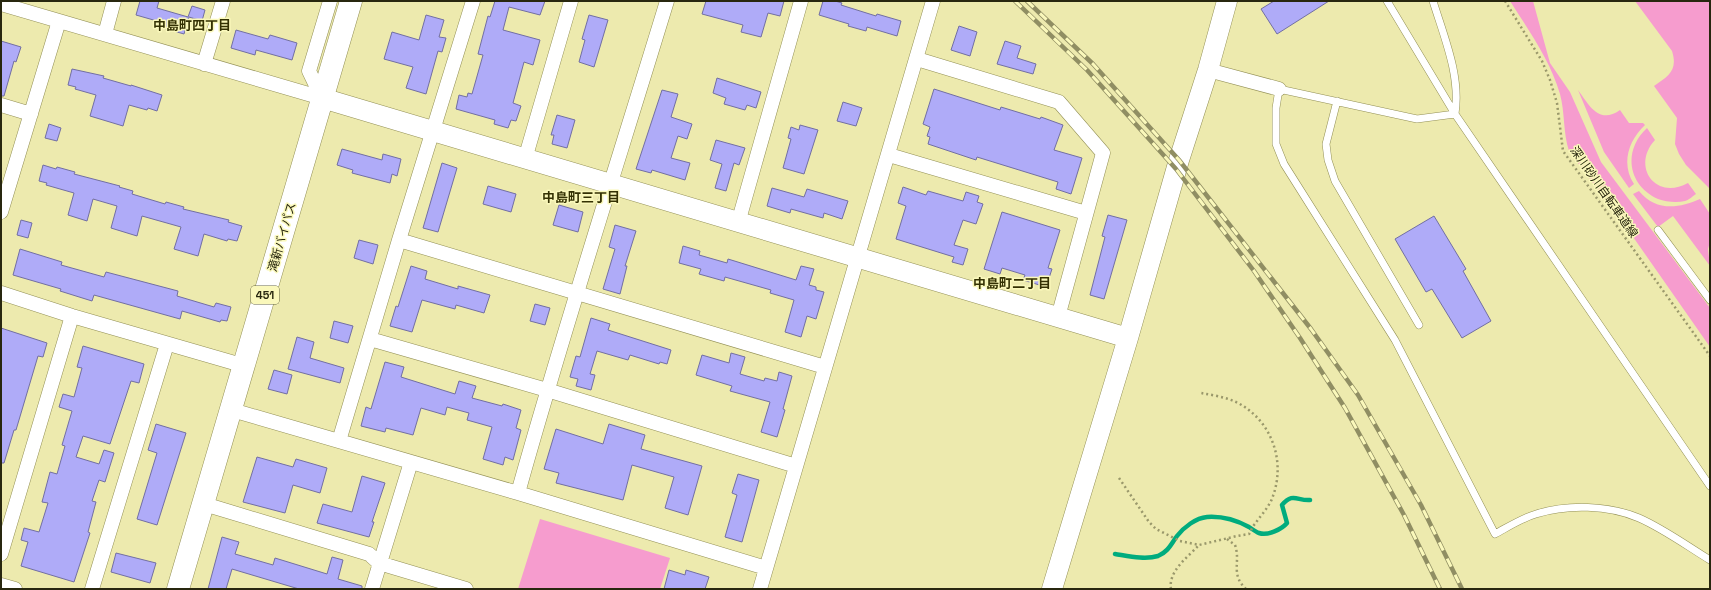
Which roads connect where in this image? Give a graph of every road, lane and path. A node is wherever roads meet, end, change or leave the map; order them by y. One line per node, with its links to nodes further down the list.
1 (114, 1): 16 (street)
2 (223, 1): 18 (street)
3 (330, 1): 21 (street)
4 (351, 1): 21 (highway, 滝新バイパス / 451)
5 (570, 1): 28 (street)
6 (667, 1): 29 (street)
7 (801, 1): 33 (street)
8 (933, 1): 17 (street)
9 (1227, 1): 19 (street)
10 (1387, 1): 25 (lane)
11 (1433, 1): 25 (lane)
12 (1505, 1): 46 (path, 深川砂川自転車道線)
13 (470, 2): 26 (street)
14 (5, 4): 15 (street)
15 (59, 21): 16 (street); 24 (street)
16 (105, 34): 18 (street)
17 (917, 60): 27 (street); 32 (street)
18 (204, 64): 21 (street)
19 (1208, 70): 20 (street); 43 (street)
20 (1279, 89): 22 (lane); 62 (lane)
21 (322, 98): 26 (street); 47 (highway, 滝新バイパス / 451)
22 (1337, 101): 25 (lane); 42 (lane)
23 (1, 105): 24 (street)
24 (31, 114): 30 (street)
25 (1455, 114): 56 (lane)
26 (434, 132): 28 (street); 35 (street)
27 (889, 155): 32 (street); 36 (street)
28 (524, 159): 29 (street)
29 (611, 186): 33 (street); 37 (street)
30 (3, 197): 31 (street)
31 (1, 212)
32 (1086, 213): 41 (street)
33 (738, 223): 36 (street)
34 (1658, 230): 39 (lane)
35 (399, 240): 37 (street); 44 (street)
36 (858, 258): 41 (street); 48 (street)
37 (577, 293): 48 (street); 49 (street)
38 (1, 294): 40 (street)
39 (1710, 300)
40 (72, 316): 45 (street); 61 (street)
41 (1058, 317): 43 (street)
42 (1419, 325)
43 (1128, 338): 72 (street)
44 (370, 339): 49 (street); 52 (street)
45 (167, 344): 47 (street); 67 (street)
46 (1710, 356)
47 (245, 366): 51 (highway, 滝新バイパス / 451)
48 (825, 366): 54 (street)
49 (547, 390): 54 (street); 57 (street)
50 (1200, 393): 59 (path)
51 (232, 410): 52 (street); 58 (highway, 滝新バイパス / 451)
52 (339, 441): 53 (street)
53 (410, 462): 57 (street); 63 (street)
54 (796, 466): 64 (street)
55 (1119, 478): 60 (path)
56 (1710, 486)
57 (518, 493): 64 (street)
58 (204, 504): 63 (street); 68 (highway, 滝新バイパス / 451)
59 (1226, 539): 60 (path); 74 (path)
60 (1200, 545): 73 (path)
61 (1, 554)
62 (1710, 560)
63 (379, 563): 69 (street); 70 (street)
64 (766, 568): 71 (street)
65 (1, 585): 66 (street)
66 (15, 589)
67 (92, 589)
68 (178, 589)
69 (372, 589)
70 (466, 589)
71 (760, 589)
72 (1052, 589)
73 (1171, 589)
74 (1246, 589)

